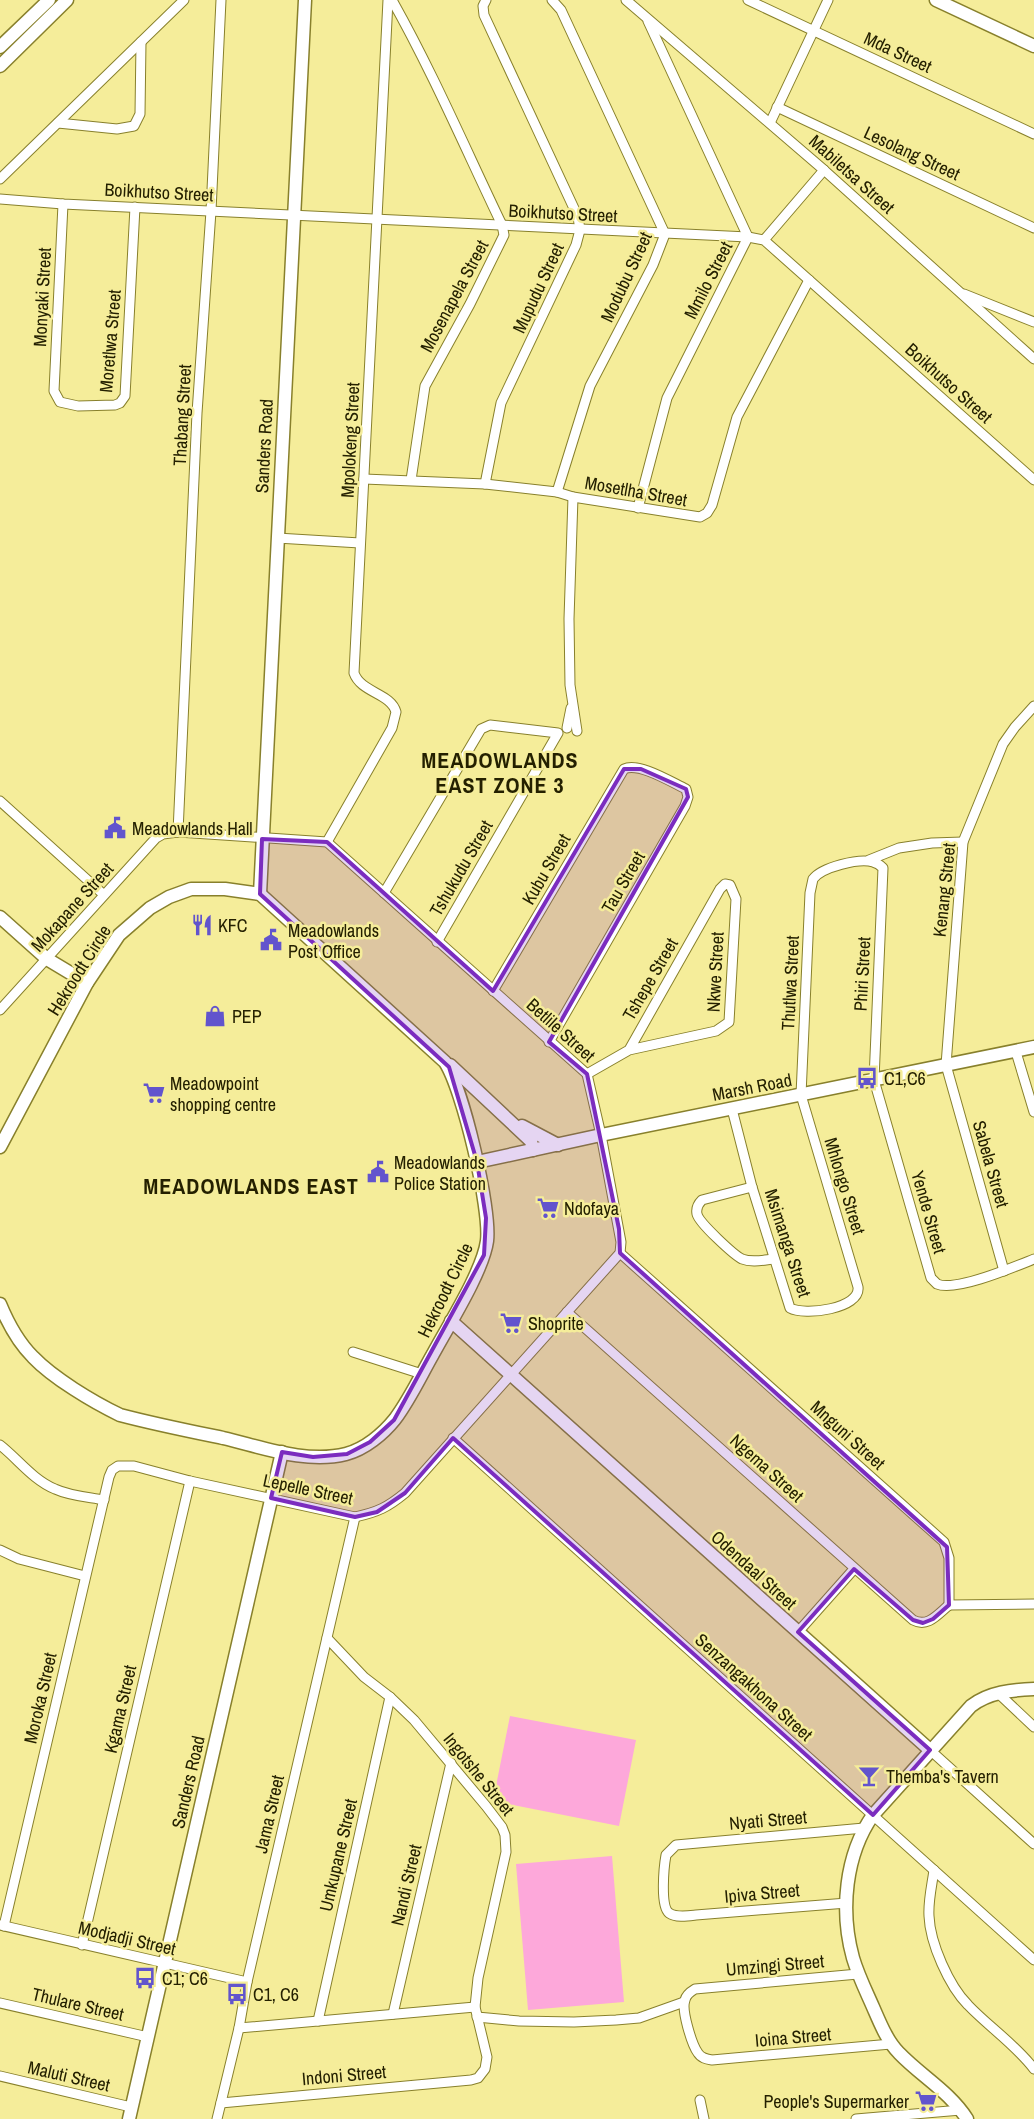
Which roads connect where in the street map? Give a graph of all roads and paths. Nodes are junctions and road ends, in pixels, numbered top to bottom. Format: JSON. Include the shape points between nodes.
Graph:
{"nodes":[{"id":1,"x":49,"y":0,"type":"edge"},
{"id":2,"x":67,"y":0,"type":"edge"},
{"id":3,"x":184,"y":0,"type":"edge"},
{"id":4,"x":221,"y":0,"type":"edge"},
{"id":5,"x":305,"y":0,"type":"edge"},
{"id":6,"x":390,"y":0,"type":"edge"},
{"id":7,"x":486,"y":0,"type":"edge"},
{"id":8,"x":552,"y":0,"type":"edge"},
{"id":9,"x":626,"y":0,"type":"edge"},
{"id":10,"x":748,"y":0,"type":"edge"},
{"id":11,"x":828,"y":0,"type":"edge"},
{"id":12,"x":936,"y":0,"type":"edge"},
{"id":13,"x":646,"y":17,"type":"junction"},
{"id":14,"x":814,"y":31,"type":"junction"},
{"id":15,"x":141,"y":42,"type":"junction"},
{"id":16,"x":1034,"y":46,"type":"edge"},
{"id":17,"x":0,"y":47,"type":"edge"},
{"id":18,"x":0,"y":66,"type":"edge"},
{"id":19,"x":777,"y":107,"type":"junction"},
{"id":20,"x":58,"y":123,"type":"junction"},
{"id":21,"x":770,"y":123,"type":"junction"},
{"id":22,"x":1034,"y":134,"type":"edge"},
{"id":23,"x":824,"y":170,"type":"junction"},
{"id":24,"x":0,"y":179,"type":"edge"},
{"id":25,"x":0,"y":199,"type":"edge"},
{"id":26,"x":63,"y":204,"type":"junction"},
{"id":27,"x":136,"y":207,"type":"junction"},
{"id":28,"x":211,"y":211,"type":"junction"},
{"id":29,"x":294,"y":216,"type":"junction"},
{"id":30,"x":378,"y":219,"type":"junction"},
{"id":31,"x":502,"y":226,"type":"junction"},
{"id":32,"x":1034,"y":228,"type":"edge"},
{"id":33,"x":580,"y":230,"type":"junction"},
{"id":34,"x":665,"y":234,"type":"junction"},
{"id":35,"x":748,"y":238,"type":"junction"},
{"id":36,"x":764,"y":240,"type":"junction"},
{"id":37,"x":809,"y":280,"type":"junction"},
{"id":38,"x":959,"y":292,"type":"junction"},
{"id":39,"x":1034,"y":322,"type":"edge"},
{"id":40,"x":1034,"y":359,"type":"edge"},
{"id":41,"x":54,"y":391,"type":"joint"},
{"id":42,"x":364,"y":479,"type":"junction"},
{"id":43,"x":411,"y":480,"type":"junction"},
{"id":44,"x":1034,"y":480,"type":"edge"},
{"id":45,"x":485,"y":484,"type":"junction"},
{"id":46,"x":557,"y":492,"type":"junction"},
{"id":47,"x":573,"y":497,"type":"junction"},
{"id":48,"x":638,"y":508,"type":"junction"},
{"id":49,"x":277,"y":538,"type":"junction"},
{"id":50,"x":360,"y":543,"type":"junction"},
{"id":51,"x":572,"y":700,"type":"junction"},
{"id":52,"x":1034,"y":706,"type":"edge"},
{"id":53,"x":563,"y":731,"type":"junction"},
{"id":54,"x":577,"y":732,"type":"dead end"},
{"id":55,"x":630,"y":766,"type":"joint"},
{"id":56,"x":0,"y":801,"type":"edge"},
{"id":57,"x":178,"y":832,"type":"junction"},
{"id":58,"x":262,"y":839,"type":"junction"},
{"id":59,"x":327,"y":842,"type":"junction"},
{"id":60,"x":963,"y":842,"type":"junction"},
{"id":61,"x":866,"y":861,"type":"junction"},
{"id":62,"x":726,"y":884,"type":"joint"},
{"id":63,"x":384,"y":893,"type":"junction"},
{"id":64,"x":103,"y":894,"type":"junction"},
{"id":65,"x":260,"y":894,"type":"junction"},
{"id":66,"x":0,"y":917,"type":"edge"},
{"id":67,"x":437,"y":942,"type":"junction"},
{"id":68,"x":47,"y":959,"type":"junction"},
{"id":69,"x":87,"y":983,"type":"junction"},
{"id":70,"x":494,"y":991,"type":"junction"},
{"id":71,"x":0,"y":1010,"type":"edge"},
{"id":72,"x":549,"y":1042,"type":"junction"},
{"id":73,"x":1034,"y":1047,"type":"edge"},
{"id":74,"x":629,"y":1050,"type":"junction"},
{"id":75,"x":1016,"y":1052,"type":"junction"},
{"id":76,"x":442,"y":1058,"type":"junction"},
{"id":77,"x":946,"y":1065,"type":"junction"},
{"id":78,"x":587,"y":1074,"type":"junction"},
{"id":79,"x":874,"y":1080,"type":"junction"},
{"id":80,"x":801,"y":1095,"type":"junction"},
{"id":81,"x":732,"y":1109,"type":"junction"},
{"id":82,"x":1034,"y":1112,"type":"edge"},
{"id":83,"x":507,"y":1118,"type":"junction"},
{"id":84,"x":601,"y":1135,"type":"junction"},
{"id":85,"x":558,"y":1145,"type":"junction"},
{"id":86,"x":0,"y":1147,"type":"edge"},
{"id":87,"x":534,"y":1150,"type":"junction"},
{"id":88,"x":477,"y":1162,"type":"junction"},
{"id":89,"x":752,"y":1187,"type":"junction"},
{"id":90,"x":620,"y":1253,"type":"junction"},
{"id":91,"x":1034,"y":1259,"type":"edge"},
{"id":92,"x":774,"y":1260,"type":"junction"},
{"id":93,"x":1004,"y":1271,"type":"junction"},
{"id":94,"x":858,"y":1287,"type":"joint"},
{"id":95,"x":0,"y":1304,"type":"edge"},
{"id":96,"x":567,"y":1312,"type":"junction"},
{"id":97,"x":451,"y":1321,"type":"junction"},
{"id":98,"x":354,"y":1352,"type":"dead end"},
{"id":99,"x":422,"y":1374,"type":"junction"},
{"id":100,"x":510,"y":1375,"type":"junction"},
{"id":101,"x":453,"y":1438,"type":"junction"},
{"id":102,"x":0,"y":1445,"type":"edge"},
{"id":103,"x":282,"y":1452,"type":"junction"},
{"id":104,"x":109,"y":1477,"type":"joint"},
{"id":105,"x":190,"y":1481,"type":"junction"},
{"id":106,"x":271,"y":1498,"type":"junction"},
{"id":107,"x":104,"y":1500,"type":"junction"},
{"id":108,"x":355,"y":1517,"type":"junction"},
{"id":109,"x":0,"y":1550,"type":"edge"},
{"id":110,"x":854,"y":1569,"type":"junction"},
{"id":111,"x":86,"y":1576,"type":"junction"},
{"id":112,"x":949,"y":1604,"type":"junction"},
{"id":113,"x":1034,"y":1604,"type":"edge"},
{"id":114,"x":798,"y":1632,"type":"junction"},
{"id":115,"x":327,"y":1638,"type":"junction"},
{"id":116,"x":1034,"y":1689,"type":"edge"},
{"id":117,"x":998,"y":1693,"type":"junction"},
{"id":118,"x":390,"y":1697,"type":"junction"},
{"id":119,"x":1034,"y":1727,"type":"edge"},
{"id":120,"x":930,"y":1750,"type":"junction"},
{"id":121,"x":451,"y":1763,"type":"junction"},
{"id":122,"x":873,"y":1815,"type":"junction"},
{"id":123,"x":864,"y":1828,"type":"junction"},
{"id":124,"x":1034,"y":1844,"type":"edge"},
{"id":125,"x":934,"y":1870,"type":"junction"},
{"id":126,"x":847,"y":1903,"type":"junction"},
{"id":127,"x":680,"y":1916,"type":"joint"},
{"id":128,"x":2,"y":1925,"type":"edge"},
{"id":129,"x":82,"y":1945,"type":"junction"},
{"id":130,"x":1034,"y":1960,"type":"edge"},
{"id":131,"x":165,"y":1964,"type":"junction"},
{"id":132,"x":858,"y":1974,"type":"junction"},
{"id":133,"x":247,"y":1982,"type":"junction"},
{"id":134,"x":0,"y":2002,"type":"edge"},
{"id":135,"x":684,"y":2002,"type":"junction"},
{"id":136,"x":475,"y":2007,"type":"junction"},
{"id":137,"x":392,"y":2014,"type":"junction"},
{"id":138,"x":477,"y":2017,"type":"junction"},
{"id":139,"x":318,"y":2021,"type":"junction"},
{"id":140,"x":239,"y":2028,"type":"junction"},
{"id":141,"x":148,"y":2037,"type":"junction"},
{"id":142,"x":891,"y":2044,"type":"junction"},
{"id":143,"x":1034,"y":2069,"type":"edge"},
{"id":144,"x":0,"y":2076,"type":"edge"},
{"id":145,"x":470,"y":2080,"type":"joint"},
{"id":146,"x":700,"y":2100,"type":"dead end"},
{"id":147,"x":221,"y":2103,"type":"junction"},
{"id":148,"x":130,"y":2113,"type":"edge"},
{"id":149,"x":964,"y":2114,"type":"edge"},
{"id":150,"x":217,"y":2119,"type":"edge"},
{"id":151,"x":704,"y":2119,"type":"edge"},
{"id":152,"x":856,"y":2119,"type":"edge"}],
"edges":[{"from":1,"to":17,"type":"street"},
{"from":2,"to":18,"type":"street"},
{"from":3,"to":15,"type":"street"},
{"from":4,"to":28,"type":"street","name":"Thabang Street"},
{"from":5,"to":29,"type":"street","name":"Sanders Road"},
{"from":6,"to":30,"type":"street","name":"Mpolokeng Street"},
{"from":6,"to":31,"type":"street","name":"Mosenapela Street","via":[[413,39]]},
{"from":7,"to":33,"type":"street","name":"Mupudu Street","via":[[484,15],[578,217]]},
{"from":8,"to":34,"type":"street","name":"Modubu Street","via":[[561,10]]},
{"from":9,"to":13,"type":"street","name":"Mabiletsa Street"},
{"from":10,"to":14,"type":"street","name":"Mda Street"},
{"from":11,"to":14,"type":"street"},
{"from":12,"to":16,"type":"street"},
{"from":13,"to":21,"type":"street","name":"Mabiletsa Street"},
{"from":13,"to":35,"type":"street","name":"Mmilo Street"},
{"from":14,"to":19,"type":"street"},
{"from":14,"to":22,"type":"street","name":"Mda Street"},
{"from":15,"to":20,"type":"street"},
{"from":15,"to":20,"type":"street","via":[[140,114],[134,126],[117,129]]},
{"from":19,"to":21,"type":"street"},
{"from":19,"to":32,"type":"street","name":"Lesolang Street"},
{"from":20,"to":24,"type":"street"},
{"from":21,"to":23,"type":"street","name":"Mabiletsa Street"},
{"from":23,"to":36,"type":"street"},
{"from":23,"to":38,"type":"street","name":"Mabiletsa Street"},
{"from":25,"to":26,"type":"street","name":"Boikhutso Street"},
{"from":26,"to":27,"type":"street","name":"Boikhutso Street"},
{"from":26,"to":41,"type":"street","name":"Monyaki Street"},
{"from":27,"to":28,"type":"street","name":"Boikhutso Street"},
{"from":27,"to":41,"type":"street","name":"Moretlwa Street","via":[[125,396],[115,405],[78,406],[60,402]]},
{"from":28,"to":29,"type":"street","name":"Boikhutso Street"},
{"from":28,"to":57,"type":"street","name":"Thabang Street","via":[[197,413]]},
{"from":29,"to":30,"type":"street","name":"Boikhutso Street"},
{"from":29,"to":49,"type":"street","name":"Sanders Road"},
{"from":30,"to":31,"type":"street","name":"Boikhutso Street"},
{"from":30,"to":42,"type":"street","name":"Mpolokeng Street"},
{"from":31,"to":33,"type":"street","name":"Boikhutso Street"},
{"from":31,"to":43,"type":"street","name":"Mosenapela Street","via":[[504,235],[500,245],[425,386]]},
{"from":33,"to":34,"type":"street","name":"Boikhutso Street"},
{"from":33,"to":45,"type":"street","name":"Mupudu Street","via":[[576,245],[501,403]]},
{"from":34,"to":35,"type":"street","name":"Boikhutso Street"},
{"from":34,"to":46,"type":"street","name":"Modubu Street","via":[[653,264],[590,386]]},
{"from":35,"to":36,"type":"street","name":"Boikhutso Street"},
{"from":35,"to":48,"type":"street","name":"Mmilo Street","via":[[667,398]]},
{"from":36,"to":37,"type":"street","name":"Boikhutso Street"},
{"from":37,"to":44,"type":"street","name":"Boikhutso Street"},
{"from":37,"to":48,"type":"street","name":"Mosetlha Street","via":[[737,417],[710,509],[696,518]]},
{"from":38,"to":39,"type":"street"},
{"from":38,"to":40,"type":"street","name":"Mabiletsa Street"},
{"from":42,"to":43,"type":"street","name":"Mosetlha Street"},
{"from":42,"to":50,"type":"street","name":"Mpolokeng Street"},
{"from":43,"to":45,"type":"street","name":"Mosetlha Street"},
{"from":45,"to":46,"type":"street","name":"Mosetlha Street"},
{"from":46,"to":47,"type":"street","name":"Mosetlha Street"},
{"from":47,"to":48,"type":"street","name":"Mosetlha Street"},
{"from":47,"to":51,"type":"street","via":[[569,619]]},
{"from":49,"to":50,"type":"street"},
{"from":49,"to":58,"type":"street","name":"Sanders Road"},
{"from":50,"to":59,"type":"street","name":"Mpolokeng Street","via":[[354,674],[363,686],[392,703],[396,712],[392,728]]},
{"from":51,"to":53,"type":"street","name":"Tshukudu Street"},
{"from":51,"to":54,"type":"street"},
{"from":52,"to":60,"type":"street","name":"Kenang Street","via":[[1004,744]]},
{"from":53,"to":63,"type":"street","via":[[483,727]]},
{"from":53,"to":67,"type":"street","name":"Tshukudu Street"},
{"from":55,"to":70,"type":"street","name":"Kubu Street","via":[[624,769]]},
{"from":55,"to":72,"type":"street","name":"Tau Street","via":[[686,789],[688,797]]},
{"from":56,"to":64,"type":"street"},
{"from":57,"to":58,"type":"street","name":"Mokapane Street"},
{"from":57,"to":64,"type":"street","name":"Mokapane Street","via":[[156,838]]},
{"from":58,"to":59,"type":"street"},
{"from":58,"to":65,"type":"street","name":"Sanders Road"},
{"from":59,"to":63,"type":"street","name":"Betlile Street"},
{"from":60,"to":61,"type":"street","via":[[899,848]]},
{"from":60,"to":77,"type":"street","name":"Kenang Street"},
{"from":61,"to":79,"type":"street","name":"Phiri Street","via":[[876,862],[883,868]]},
{"from":61,"to":80,"type":"street","name":"Thutlwa Street","via":[[831,867],[817,874],[811,882]]},
{"from":62,"to":74,"type":"street","name":"Tshepe Street","via":[[720,889]]},
{"from":62,"to":74,"type":"street","name":"Nkwe Street","via":[[733,887],[736,899],[729,1022],[716,1031]]},
{"from":63,"to":67,"type":"street","name":"Betlile Street"},
{"from":64,"to":68,"type":"street","name":"Mokapane Street"},
{"from":65,"to":69,"type":"street","name":"Hekroodt Circle","via":[[208,888],[169,896],[119,935]]},
{"from":65,"to":76,"type":"street","name":"Hekroodt Circle"},
{"from":66,"to":68,"type":"street"},
{"from":67,"to":70,"type":"street","name":"Betlile Street"},
{"from":68,"to":69,"type":"street"},
{"from":68,"to":71,"type":"street","name":"Mokapane Street"},
{"from":69,"to":86,"type":"street","name":"Hekroodt Circle"},
{"from":70,"to":72,"type":"street","name":"Betlile Street"},
{"from":72,"to":78,"type":"street","name":"Betlile Street"},
{"from":73,"to":75,"type":"street","name":"Marsh Road"},
{"from":74,"to":78,"type":"street"},
{"from":75,"to":77,"type":"street","name":"Marsh Road"},
{"from":75,"to":82,"type":"street"},
{"from":76,"to":83,"type":"street"},
{"from":76,"to":88,"type":"street","name":"Hekroodt Circle","via":[[456,1084]]},
{"from":77,"to":79,"type":"street","name":"Marsh Road"},
{"from":77,"to":93,"type":"street","name":"Sabela Street"},
{"from":78,"to":84,"type":"street","name":"Betlile Street"},
{"from":79,"to":80,"type":"street","name":"Marsh Road"},
{"from":79,"to":93,"type":"street","name":"Yende Street","via":[[932,1280],[946,1286]]},
{"from":80,"to":81,"type":"street","name":"Marsh Road"},
{"from":80,"to":94,"type":"street","name":"Mhlongo Street"},
{"from":81,"to":84,"type":"street","name":"Marsh Road"},
{"from":81,"to":89,"type":"street","name":"Msimanga Street"},
{"from":83,"to":85,"type":"street"},
{"from":83,"to":87,"type":"street","via":[[532,1141]]},
{"from":84,"to":85,"type":"street","name":"Marsh Road"},
{"from":84,"to":90,"type":"street","name":"Betlile Street","via":[[619,1229]]},
{"from":85,"to":87,"type":"street","name":"Marsh Road"},
{"from":87,"to":88,"type":"street","name":"Marsh Road"},
{"from":88,"to":97,"type":"street","name":"Hekroodt Circle","via":[[487,1240],[484,1255]]},
{"from":89,"to":92,"type":"street","name":"Msimanga Street"},
{"from":89,"to":92,"type":"street","via":[[702,1200],[697,1216],[740,1258]]},
{"from":90,"to":96,"type":"street"},
{"from":90,"to":112,"type":"street","name":"Mnguni Street","via":[[944,1542],[949,1558]]},
{"from":91,"to":93,"type":"street"},
{"from":92,"to":94,"type":"street","name":"Msimanga Street","via":[[787,1303],[794,1311],[818,1311],[849,1303],[857,1296]]},
{"from":95,"to":103,"type":"street","name":"Hekroodt Circle","via":[[34,1358],[110,1410]]},
{"from":96,"to":100,"type":"street"},
{"from":96,"to":110,"type":"street","name":"Ngema Street"},
{"from":97,"to":99,"type":"street","name":"Hekroodt Circle"},
{"from":97,"to":100,"type":"street","name":"Odendaal Street"},
{"from":98,"to":99,"type":"street"},
{"from":99,"to":103,"type":"street","name":"Hekroodt Circle","via":[[394,1420],[358,1449],[323,1457]]},
{"from":100,"to":101,"type":"street","name":"Lepelle Street"},
{"from":100,"to":114,"type":"street","name":"Odendaal Street"},
{"from":101,"to":108,"type":"street","name":"Lepelle Street","via":[[405,1493],[377,1512]]},
{"from":101,"to":122,"type":"street","name":"Senzangakhona Street"},
{"from":102,"to":107,"type":"street","via":[[34,1476],[54,1489]]},
{"from":103,"to":106,"type":"street","name":"Sanders Road"},
{"from":104,"to":105,"type":"street","name":"Lepelle Street","via":[[112,1470],[125,1465]]},
{"from":104,"to":107,"type":"street","name":"Moroka Street"},
{"from":105,"to":106,"type":"street","name":"Lepelle Street"},
{"from":105,"to":129,"type":"street","name":"Kgama Street"},
{"from":106,"to":108,"type":"street","name":"Lepelle Street"},
{"from":106,"to":131,"type":"street","name":"Sanders Road"},
{"from":107,"to":111,"type":"street","name":"Moroka Street"},
{"from":108,"to":115,"type":"street","name":"Jama Street"},
{"from":109,"to":111,"type":"street","via":[[19,1559]]},
{"from":110,"to":112,"type":"street","name":"Ngema Street","via":[[918,1622],[933,1619]]},
{"from":110,"to":114,"type":"street"},
{"from":111,"to":128,"type":"street","name":"Moroka Street"},
{"from":112,"to":113,"type":"street"},
{"from":114,"to":120,"type":"street","name":"Odendaal Street"},
{"from":115,"to":118,"type":"street","name":"Ingotshe Street","via":[[364,1678]]},
{"from":115,"to":133,"type":"street","name":"Jama Street"},
{"from":116,"to":117,"type":"street"},
{"from":117,"to":119,"type":"street"},
{"from":117,"to":120,"type":"street","via":[[971,1706]]},
{"from":118,"to":121,"type":"street","name":"Ingotshe Street"},
{"from":118,"to":139,"type":"street","name":"Umkupane Street"},
{"from":120,"to":122,"type":"street"},
{"from":120,"to":124,"type":"street","name":"Odendaal Street"},
{"from":121,"to":136,"type":"street","name":"Ingotshe Street","via":[[502,1827],[506,1843],[483,1950]]},
{"from":121,"to":137,"type":"street","name":"Nandi Street"},
{"from":122,"to":123,"type":"street"},
{"from":122,"to":125,"type":"street","name":"Senzangakhona Street"},
{"from":123,"to":126,"type":"street","via":[[854,1852]]},
{"from":123,"to":127,"type":"street","name":"Nyati Street","via":[[676,1845],[666,1855],[664,1905],[669,1913]]},
{"from":125,"to":130,"type":"street","name":"Senzangakhona Street"},
{"from":125,"to":143,"type":"street","via":[[930,1923],[954,1988],[967,2005]]},
{"from":126,"to":127,"type":"street","name":"Ipiva Street"},
{"from":126,"to":132,"type":"street","via":[[850,1946]]},
{"from":128,"to":129,"type":"street","name":"Modjadji Street"},
{"from":129,"to":131,"type":"street","name":"Modjadji Street"},
{"from":131,"to":133,"type":"street","name":"Modjadji Street"},
{"from":131,"to":141,"type":"street","name":"Sanders Road"},
{"from":132,"to":135,"type":"street","name":"Umzingi Street","via":[[695,1989]]},
{"from":132,"to":142,"type":"street"},
{"from":133,"to":140,"type":"street","name":"Jama Street"},
{"from":134,"to":141,"type":"street","name":"Thulare Street"},
{"from":135,"to":138,"type":"street","via":[[639,2018],[616,2020],[519,2021]]},
{"from":135,"to":142,"type":"street","name":"Ioina Street","via":[[692,2038],[700,2055],[712,2060]]},
{"from":136,"to":137,"type":"street"},
{"from":136,"to":138,"type":"street","name":"Ingotshe Street"},
{"from":137,"to":139,"type":"street"},
{"from":138,"to":145,"type":"street","name":"Ingotshe Street","via":[[487,2057],[483,2074]]},
{"from":139,"to":140,"type":"street"},
{"from":140,"to":147,"type":"street","name":"Jama Street"},
{"from":141,"to":148,"type":"street","name":"Sanders Road"},
{"from":142,"to":149,"type":"street"},
{"from":144,"to":148,"type":"street","name":"Maluti Street"},
{"from":145,"to":147,"type":"street","name":"Indoni Street"},
{"from":146,"to":151,"type":"street"},
{"from":147,"to":150,"type":"street","name":"Jama Street"},
{"from":149,"to":152,"type":"street"}]}
